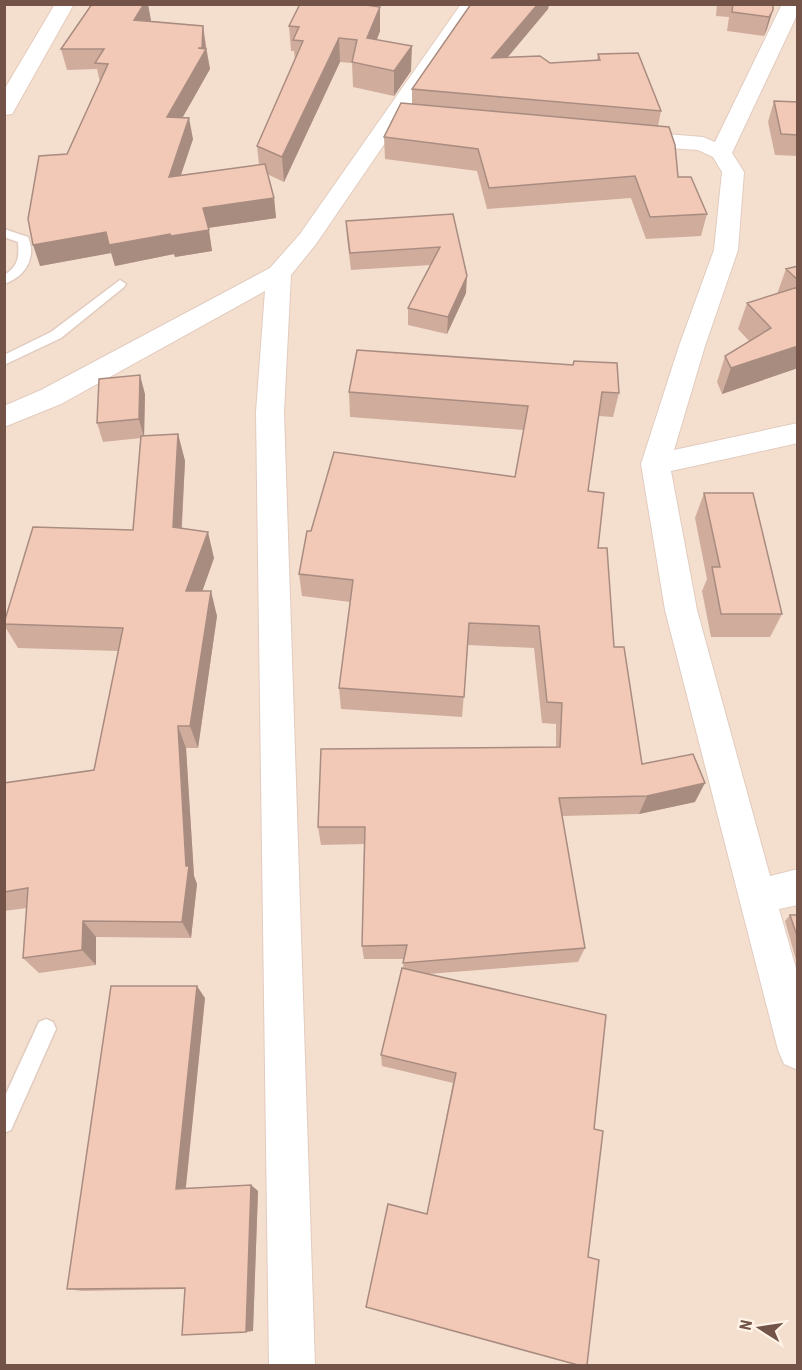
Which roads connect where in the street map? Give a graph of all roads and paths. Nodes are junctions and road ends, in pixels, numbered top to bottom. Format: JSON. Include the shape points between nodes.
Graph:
{"nodes":[{"id":1,"x":65,"y":4,"type":"edge"},
{"id":2,"x":471,"y":4,"type":"edge"},
{"id":3,"x":792,"y":4,"type":"edge"},
{"id":4,"x":4,"y":110,"type":"edge"},
{"id":5,"x":393,"y":115,"type":"junction"},
{"id":6,"x":427,"y":118,"type":"edge"},
{"id":7,"x":598,"y":135,"type":"edge"},
{"id":8,"x":720,"y":153,"type":"junction"},
{"id":9,"x":4,"y":234,"type":"edge"},
{"id":10,"x":279,"y":274,"type":"junction"},
{"id":11,"x":4,"y":280,"type":"edge"},
{"id":12,"x":120,"y":284,"type":"dead end"},
{"id":13,"x":4,"y":361,"type":"edge"},
{"id":14,"x":4,"y":417,"type":"edge"},
{"id":15,"x":798,"y":433,"type":"edge"},
{"id":16,"x":655,"y":464,"type":"junction"},
{"id":17,"x":798,"y":887,"type":"edge"},
{"id":18,"x":758,"y":897,"type":"junction"},
{"id":19,"x":46,"y":1029,"type":"dead end"},
{"id":20,"x":798,"y":1050,"type":"edge"},
{"id":21,"x":4,"y":1123,"type":"edge"},
{"id":22,"x":292,"y":1365,"type":"edge"}],
"edges":[{"from":1,"to":4,"type":"street"},
{"from":2,"to":5,"type":"street"},
{"from":3,"to":8,"type":"street"},
{"from":5,"to":6,"type":"street"},
{"from":5,"to":10,"type":"street","via":[[308,239]]},
{"from":7,"to":8,"type":"street","via":[[703,144]]},
{"from":8,"to":16,"type":"street","via":[[733,172],[726,250]]},
{"from":9,"to":11,"type":"lane","via":[[24,240],[26,261],[18,273]]},
{"from":10,"to":14,"type":"street","via":[[51,397]]},
{"from":10,"to":22,"type":"street","via":[[270,412]]},
{"from":12,"to":13,"type":"lane","via":[[56,335]]},
{"from":15,"to":16,"type":"street"},
{"from":16,"to":18,"type":"street","via":[[681,610]]},
{"from":17,"to":18,"type":"street"},
{"from":18,"to":20,"type":"street"},
{"from":19,"to":21,"type":"lane"}]}
